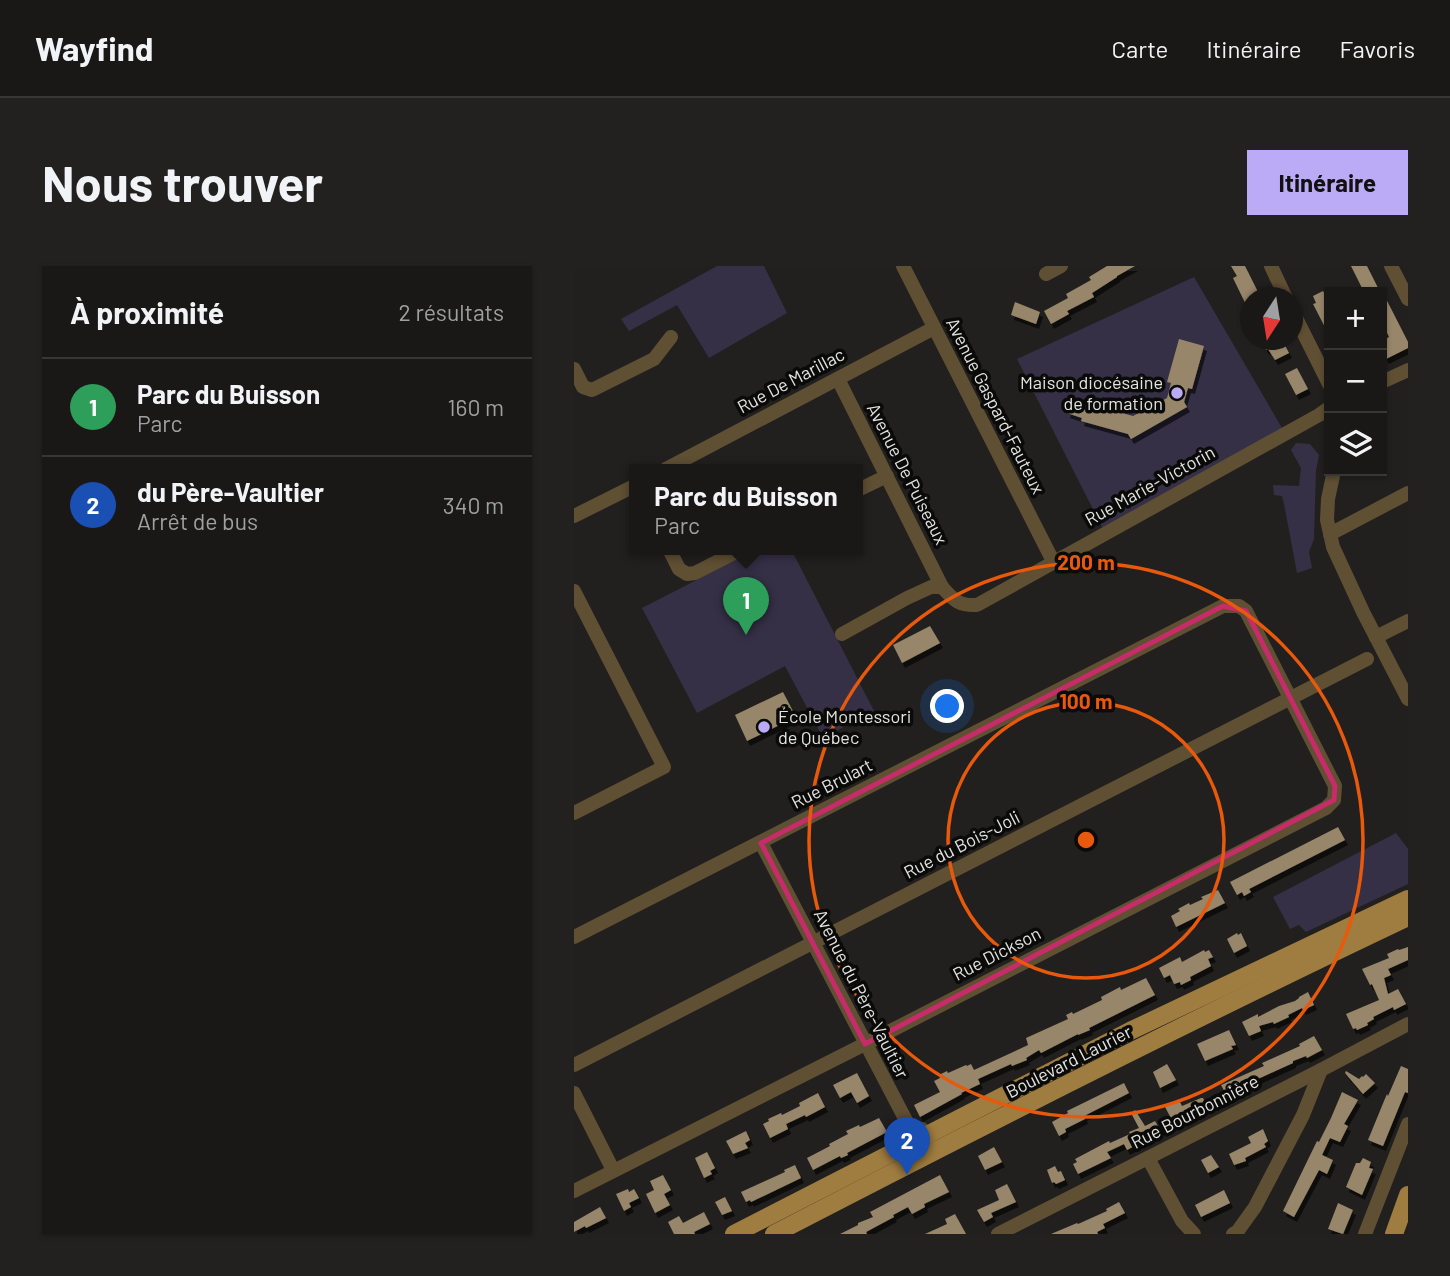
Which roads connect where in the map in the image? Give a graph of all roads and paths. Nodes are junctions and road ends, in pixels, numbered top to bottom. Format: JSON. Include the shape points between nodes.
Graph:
{"nodes":[{"id":1,"x":903,"y":266,"type":"edge"},
{"id":2,"x":1062,"y":266,"type":"edge"},
{"id":3,"x":1271,"y":266,"type":"edge"},
{"id":4,"x":1391,"y":266,"type":"edge"},
{"id":5,"x":1046,"y":274,"type":"dead end"},
{"id":6,"x":1281,"y":287,"type":"edge"},
{"id":7,"x":1408,"y":299,"type":"edge"},
{"id":8,"x":933,"y":328,"type":"junction"},
{"id":9,"x":1303,"y":331,"type":"edge"},
{"id":10,"x":671,"y":337,"type":"dead end"},
{"id":11,"x":574,"y":369,"type":"edge"},
{"id":12,"x":1408,"y":370,"type":"edge"},
{"id":13,"x":1324,"y":374,"type":"edge"},
{"id":14,"x":838,"y":379,"type":"junction"},
{"id":15,"x":1387,"y":380,"type":"edge"},
{"id":16,"x":1324,"y":412,"type":"edge"},
{"id":17,"x":676,"y":464,"type":"edge"},
{"id":18,"x":887,"y":476,"type":"junction"},
{"id":19,"x":1333,"y":476,"type":"edge"},
{"id":20,"x":629,"y":488,"type":"edge"},
{"id":21,"x":863,"y":488,"type":"edge"},
{"id":22,"x":1408,"y":493,"type":"edge"},
{"id":23,"x":574,"y":516,"type":"edge"},
{"id":24,"x":1329,"y":534,"type":"junction"},
{"id":25,"x":672,"y":555,"type":"edge"},
{"id":26,"x":730,"y":555,"type":"edge"},
{"id":27,"x":1054,"y":563,"type":"junction"},
{"id":28,"x":942,"y":587,"type":"junction"},
{"id":29,"x":574,"y":591,"type":"edge"},
{"id":30,"x":1408,"y":621,"type":"edge"},
{"id":31,"x":842,"y":634,"type":"dead end"},
{"id":32,"x":1376,"y":637,"type":"junction"},
{"id":33,"x":1367,"y":659,"type":"dead end"},
{"id":34,"x":1291,"y":698,"type":"junction"},
{"id":35,"x":1408,"y":699,"type":"edge"},
{"id":36,"x":574,"y":813,"type":"edge"},
{"id":37,"x":761,"y":843,"type":"junction"},
{"id":38,"x":1408,"y":899,"type":"edge"},
{"id":39,"x":1408,"y":917,"type":"edge"},
{"id":40,"x":574,"y":937,"type":"edge"},
{"id":41,"x":813,"y":943,"type":"junction"},
{"id":42,"x":1408,"y":1024,"type":"edge"},
{"id":43,"x":865,"y":1044,"type":"junction"},
{"id":44,"x":574,"y":1065,"type":"edge"},
{"id":45,"x":1321,"y":1070,"type":"junction"},
{"id":46,"x":574,"y":1093,"type":"edge"},
{"id":47,"x":1408,"y":1124,"type":"edge"},
{"id":48,"x":925,"y":1135,"type":"junction"},
{"id":49,"x":933,"y":1152,"type":"junction"},
{"id":50,"x":1148,"y":1158,"type":"junction"},
{"id":51,"x":613,"y":1170,"type":"junction"},
{"id":52,"x":574,"y":1191,"type":"edge"},
{"id":53,"x":1406,"y":1203,"type":"edge"},
{"id":54,"x":734,"y":1234,"type":"edge"},
{"id":55,"x":774,"y":1234,"type":"edge"},
{"id":56,"x":999,"y":1234,"type":"edge"},
{"id":57,"x":1194,"y":1234,"type":"edge"},
{"id":58,"x":1233,"y":1234,"type":"edge"},
{"id":59,"x":1365,"y":1234,"type":"edge"},
{"id":60,"x":1394,"y":1234,"type":"edge"}],
"edges":[{"from":1,"to":8,"type":"street","name":"Avenue Gaspard-Fauteux"},
{"from":2,"to":5,"type":"street"},
{"from":3,"to":6,"type":"street"},
{"from":4,"to":7,"type":"street"},
{"from":8,"to":14,"type":"street","name":"Rue De Marillac"},
{"from":8,"to":27,"type":"street","name":"Avenue Gaspard-Fauteux"},
{"from":9,"to":13,"type":"street"},
{"from":10,"to":11,"type":"street","via":[[654,359],[592,390],[583,387]]},
{"from":12,"to":15,"type":"street"},
{"from":14,"to":17,"type":"street","name":"Rue De Marillac"},
{"from":14,"to":18,"type":"street","name":"Avenue De Puiseaux"},
{"from":16,"to":27,"type":"street","name":"Rue Marie-Victorin"},
{"from":18,"to":21,"type":"street"},
{"from":18,"to":28,"type":"street","name":"Avenue De Puiseaux"},
{"from":19,"to":24,"type":"street"},
{"from":20,"to":23,"type":"street"},
{"from":22,"to":24,"type":"street"},
{"from":24,"to":32,"type":"street"},
{"from":25,"to":26,"type":"street","via":[[687,574]]},
{"from":27,"to":28,"type":"street","name":"Rue Marie-Victorin","via":[[976,605],[956,602]]},
{"from":28,"to":31,"type":"street","via":[[907,598]]},
{"from":29,"to":36,"type":"street","via":[[664,767]]},
{"from":30,"to":32,"type":"street"},
{"from":32,"to":35,"type":"street"},
{"from":33,"to":34,"type":"street","name":"Rue du Bois-Joli"},
{"from":34,"to":37,"type":"street","name":"Rue Brulart","via":[[1247,611],[1223,606]]},
{"from":34,"to":41,"type":"street","name":"Rue du Bois-Joli"},
{"from":34,"to":43,"type":"street","name":"Rue Dickson","via":[[1335,786],[1334,800],[1326,808]]},
{"from":37,"to":40,"type":"street","name":"Rue Brulart"},
{"from":37,"to":41,"type":"street","name":"Avenue du Père-Vaultier"},
{"from":38,"to":48,"type":"main road","name":"Boulevard Laurier"},
{"from":39,"to":49,"type":"main road","name":"Boulevard Laurier"},
{"from":41,"to":43,"type":"street","name":"Avenue du Père-Vaultier"},
{"from":41,"to":44,"type":"street","name":"Rue du Bois-Joli"},
{"from":42,"to":45,"type":"street","name":"Rue Bourbonnière"},
{"from":43,"to":48,"type":"street","name":"Avenue du Père-Vaultier","via":[[911,1130],[922,1129]]},
{"from":43,"to":51,"type":"street","name":"Rue Dickson"},
{"from":45,"to":50,"type":"street","name":"Rue Bourbonnière"},
{"from":45,"to":58,"type":"street","via":[[1255,1207]]},
{"from":46,"to":51,"type":"street"},
{"from":47,"to":59,"type":"street"},
{"from":48,"to":49,"type":"street","name":"Avenue du Père-Vaultier"},
{"from":48,"to":54,"type":"main road","name":"Boulevard Laurier"},
{"from":49,"to":55,"type":"main road","name":"Boulevard Laurier"},
{"from":50,"to":56,"type":"street","name":"Rue Bourbonnière"},
{"from":50,"to":57,"type":"street","via":[[1182,1221]]},
{"from":51,"to":52,"type":"street","name":"Rue Dickson"},
{"from":53,"to":60,"type":"main road"}]}
